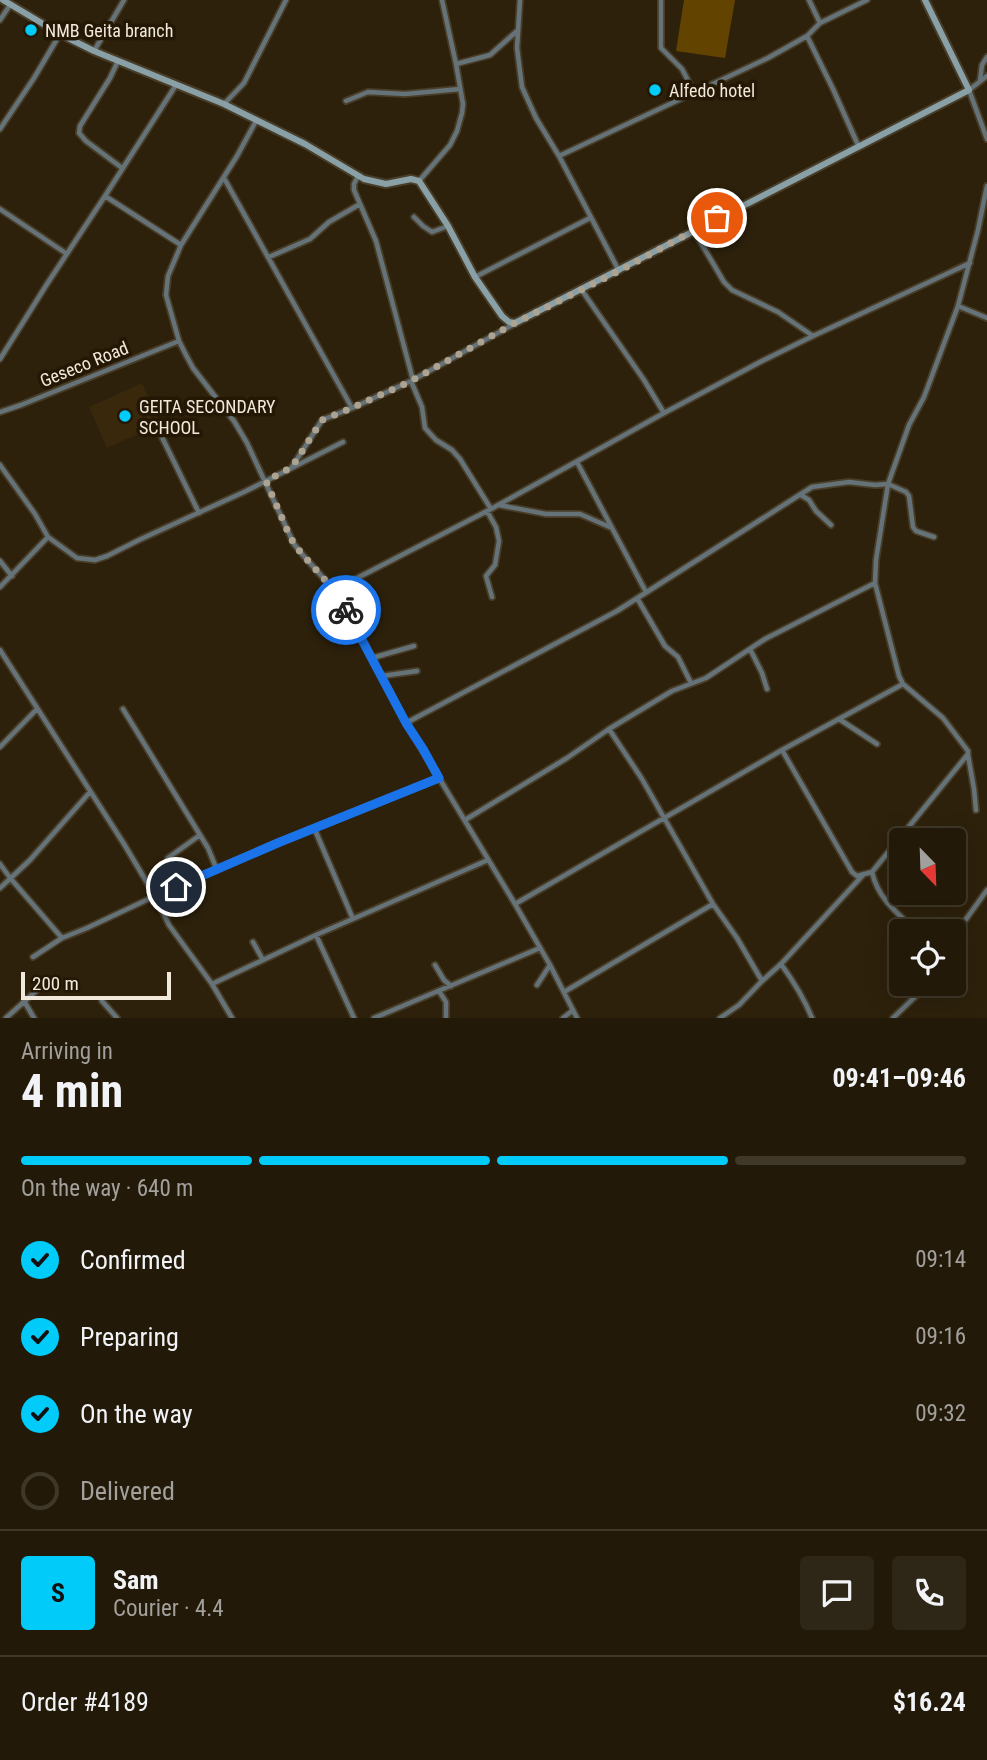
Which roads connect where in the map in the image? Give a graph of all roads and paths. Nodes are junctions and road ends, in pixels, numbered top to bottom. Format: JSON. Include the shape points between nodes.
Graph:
{"nodes":[{"id":1,"x":3,"y":0,"type":"edge"},
{"id":2,"x":124,"y":0,"type":"edge"},
{"id":3,"x":286,"y":0,"type":"edge"},
{"id":4,"x":442,"y":0,"type":"edge"},
{"id":5,"x":520,"y":0,"type":"edge"},
{"id":6,"x":662,"y":0,"type":"edge"},
{"id":7,"x":809,"y":0,"type":"edge"},
{"id":8,"x":867,"y":0,"type":"edge"},
{"id":9,"x":925,"y":0,"type":"edge"},
{"id":10,"x":10,"y":5,"type":"junction"},
{"id":11,"x":0,"y":20,"type":"edge"},
{"id":12,"x":820,"y":23,"type":"junction"},
{"id":13,"x":518,"y":30,"type":"junction"},
{"id":14,"x":60,"y":34,"type":"junction"},
{"id":15,"x":807,"y":36,"type":"junction"},
{"id":16,"x":94,"y":51,"type":"junction"},
{"id":17,"x":987,"y":57,"type":"edge"},
{"id":18,"x":119,"y":60,"type":"junction"},
{"id":19,"x":456,"y":64,"type":"junction"},
{"id":20,"x":987,"y":76,"type":"edge"},
{"id":21,"x":980,"y":82,"type":"junction"},
{"id":22,"x":176,"y":85,"type":"junction"},
{"id":23,"x":460,"y":89,"type":"junction"},
{"id":24,"x":969,"y":90,"type":"junction"},
{"id":25,"x":694,"y":92,"type":"junction"},
{"id":26,"x":346,"y":101,"type":"dead end"},
{"id":27,"x":223,"y":104,"type":"junction"},
{"id":28,"x":256,"y":121,"type":"junction"},
{"id":29,"x":0,"y":129,"type":"edge"},
{"id":30,"x":987,"y":139,"type":"edge"},
{"id":31,"x":858,"y":145,"type":"junction"},
{"id":32,"x":559,"y":156,"type":"junction"},
{"id":33,"x":122,"y":168,"type":"junction"},
{"id":34,"x":358,"y":176,"type":"junction"},
{"id":35,"x":224,"y":178,"type":"junction"},
{"id":36,"x":419,"y":181,"type":"junction"},
{"id":37,"x":987,"y":186,"type":"edge"},
{"id":38,"x":105,"y":196,"type":"junction"},
{"id":39,"x":986,"y":196,"type":"edge"},
{"id":40,"x":360,"y":204,"type":"junction"},
{"id":41,"x":0,"y":209,"type":"edge"},
{"id":42,"x":414,"y":217,"type":"dead end"},
{"id":43,"x":590,"y":218,"type":"junction"},
{"id":44,"x":448,"y":226,"type":"junction"},
{"id":45,"x":694,"y":230,"type":"junction"},
{"id":46,"x":181,"y":245,"type":"junction"},
{"id":47,"x":67,"y":254,"type":"junction"},
{"id":48,"x":269,"y":257,"type":"junction"},
{"id":49,"x":970,"y":263,"type":"junction"},
{"id":50,"x":619,"y":271,"type":"junction"},
{"id":51,"x":475,"y":277,"type":"junction"},
{"id":52,"x":581,"y":289,"type":"junction"},
{"id":53,"x":958,"y":306,"type":"junction"},
{"id":54,"x":987,"y":318,"type":"edge"},
{"id":55,"x":515,"y":323,"type":"junction"},
{"id":56,"x":813,"y":336,"type":"junction"},
{"id":57,"x":179,"y":341,"type":"junction"},
{"id":58,"x":0,"y":359,"type":"edge"},
{"id":59,"x":412,"y":380,"type":"junction"},
{"id":60,"x":352,"y":408,"type":"junction"},
{"id":61,"x":0,"y":412,"type":"edge"},
{"id":62,"x":664,"y":413,"type":"junction"},
{"id":63,"x":158,"y":429,"type":"dead end"},
{"id":64,"x":343,"y":442,"type":"dead end"},
{"id":65,"x":577,"y":462,"type":"junction"},
{"id":66,"x":0,"y":465,"type":"edge"},
{"id":67,"x":292,"y":467,"type":"junction"},
{"id":68,"x":266,"y":481,"type":"junction"},
{"id":69,"x":888,"y":484,"type":"junction"},
{"id":70,"x":800,"y":494,"type":"junction"},
{"id":71,"x":498,"y":505,"type":"junction"},
{"id":72,"x":489,"y":510,"type":"junction"},
{"id":73,"x":199,"y":513,"type":"junction"},
{"id":74,"x":831,"y":525,"type":"dead end"},
{"id":75,"x":613,"y":529,"type":"junction"},
{"id":76,"x":48,"y":537,"type":"junction"},
{"id":77,"x":934,"y":537,"type":"dead end"},
{"id":78,"x":0,"y":561,"type":"edge"},
{"id":79,"x":12,"y":576,"type":"junction"},
{"id":80,"x":875,"y":583,"type":"junction"},
{"id":81,"x":0,"y":587,"type":"edge"},
{"id":82,"x":334,"y":590,"type":"junction"},
{"id":83,"x":646,"y":592,"type":"junction"},
{"id":84,"x":492,"y":597,"type":"dead end"},
{"id":85,"x":637,"y":598,"type":"junction"},
{"id":86,"x":414,"y":646,"type":"dead end"},
{"id":87,"x":750,"y":649,"type":"junction"},
{"id":88,"x":0,"y":650,"type":"edge"},
{"id":89,"x":372,"y":658,"type":"junction"},
{"id":90,"x":417,"y":671,"type":"dead end"},
{"id":91,"x":382,"y":676,"type":"junction"},
{"id":92,"x":691,"y":683,"type":"junction"},
{"id":93,"x":902,"y":684,"type":"junction"},
{"id":94,"x":767,"y":689,"type":"dead end"},
{"id":95,"x":37,"y":709,"type":"junction"},
{"id":96,"x":123,"y":709,"type":"dead end"},
{"id":97,"x":839,"y":719,"type":"junction"},
{"id":98,"x":406,"y":723,"type":"junction"},
{"id":99,"x":609,"y":729,"type":"junction"},
{"id":100,"x":877,"y":744,"type":"dead end"},
{"id":101,"x":0,"y":747,"type":"edge"},
{"id":102,"x":782,"y":750,"type":"junction"},
{"id":103,"x":968,"y":754,"type":"junction"},
{"id":104,"x":439,"y":778,"type":"junction"},
{"id":105,"x":90,"y":792,"type":"junction"},
{"id":106,"x":976,"y":810,"type":"dead end"},
{"id":107,"x":665,"y":817,"type":"junction"},
{"id":108,"x":465,"y":820,"type":"junction"},
{"id":109,"x":315,"y":830,"type":"junction"},
{"id":110,"x":200,"y":835,"type":"junction"},
{"id":111,"x":168,"y":858,"type":"dead end"},
{"id":112,"x":488,"y":860,"type":"junction"},
{"id":113,"x":0,"y":864,"type":"edge"},
{"id":114,"x":217,"y":870,"type":"junction"},
{"id":115,"x":872,"y":872,"type":"junction"},
{"id":116,"x":863,"y":875,"type":"junction"},
{"id":117,"x":11,"y":879,"type":"junction"},
{"id":118,"x":0,"y":888,"type":"edge"},
{"id":119,"x":987,"y":890,"type":"edge"},
{"id":120,"x":155,"y":896,"type":"junction"},
{"id":121,"x":515,"y":904,"type":"junction"},
{"id":122,"x":713,"y":904,"type":"junction"},
{"id":123,"x":354,"y":919,"type":"junction"},
{"id":124,"x":905,"y":919,"type":"edge"},
{"id":125,"x":966,"y":919,"type":"edge"},
{"id":126,"x":316,"y":935,"type":"junction"},
{"id":127,"x":62,"y":938,"type":"junction"},
{"id":128,"x":253,"y":942,"type":"dead end"},
{"id":129,"x":540,"y":948,"type":"junction"},
{"id":130,"x":33,"y":957,"type":"dead end"},
{"id":131,"x":263,"y":960,"type":"junction"},
{"id":132,"x":781,"y":964,"type":"junction"},
{"id":133,"x":435,"y":965,"type":"dead end"},
{"id":134,"x":550,"y":965,"type":"junction"},
{"id":135,"x":762,"y":981,"type":"junction"},
{"id":136,"x":46,"y":982,"type":"dead end"},
{"id":137,"x":212,"y":984,"type":"junction"},
{"id":138,"x":537,"y":985,"type":"dead end"},
{"id":139,"x":451,"y":986,"type":"junction"},
{"id":140,"x":439,"y":991,"type":"junction"},
{"id":141,"x":564,"y":992,"type":"junction"},
{"id":142,"x":916,"y":996,"type":"edge"},
{"id":143,"x":24,"y":1000,"type":"junction"},
{"id":144,"x":102,"y":1001,"type":"dead end"},
{"id":145,"x":573,"y":1010,"type":"junction"},
{"id":146,"x":6,"y":1018,"type":"edge"},
{"id":147,"x":34,"y":1018,"type":"edge"},
{"id":148,"x":117,"y":1018,"type":"edge"},
{"id":149,"x":233,"y":1018,"type":"edge"},
{"id":150,"x":354,"y":1018,"type":"edge"},
{"id":151,"x":374,"y":1018,"type":"edge"},
{"id":152,"x":446,"y":1018,"type":"edge"},
{"id":153,"x":563,"y":1018,"type":"edge"},
{"id":154,"x":577,"y":1018,"type":"edge"},
{"id":155,"x":720,"y":1018,"type":"edge"},
{"id":156,"x":812,"y":1018,"type":"edge"},
{"id":157,"x":893,"y":1018,"type":"edge"}],
"edges":[{"from":1,"to":10,"type":"street"},
{"from":2,"to":16,"type":"street"},
{"from":3,"to":27,"type":"street","via":[[244,83]]},
{"from":4,"to":19,"type":"street"},
{"from":5,"to":13,"type":"street"},
{"from":6,"to":25,"type":"street","via":[[661,48],[682,69]]},
{"from":7,"to":12,"type":"street"},
{"from":8,"to":12,"type":"street"},
{"from":9,"to":24,"type":"street"},
{"from":10,"to":11,"type":"street"},
{"from":10,"to":14,"type":"street"},
{"from":12,"to":15,"type":"street"},
{"from":13,"to":19,"type":"street","via":[[490,55]]},
{"from":13,"to":32,"type":"street","via":[[522,87]]},
{"from":14,"to":16,"type":"street"},
{"from":14,"to":29,"type":"street"},
{"from":15,"to":25,"type":"street"},
{"from":15,"to":31,"type":"street"},
{"from":16,"to":18,"type":"street"},
{"from":17,"to":21,"type":"street"},
{"from":18,"to":22,"type":"street"},
{"from":18,"to":33,"type":"street","via":[[79,133]]},
{"from":19,"to":23,"type":"street"},
{"from":20,"to":21,"type":"street"},
{"from":21,"to":24,"type":"street"},
{"from":22,"to":27,"type":"street"},
{"from":22,"to":33,"type":"street"},
{"from":23,"to":26,"type":"street","via":[[369,92]]},
{"from":23,"to":36,"type":"street","via":[[462,113],[457,131]]},
{"from":24,"to":30,"type":"street"},
{"from":24,"to":31,"type":"street"},
{"from":25,"to":32,"type":"street"},
{"from":27,"to":28,"type":"street"},
{"from":28,"to":34,"type":"street"},
{"from":28,"to":35,"type":"street"},
{"from":31,"to":45,"type":"street"},
{"from":32,"to":43,"type":"street"},
{"from":33,"to":38,"type":"street"},
{"from":34,"to":36,"type":"street","via":[[386,184]]},
{"from":34,"to":40,"type":"street","via":[[353,187]]},
{"from":35,"to":46,"type":"street"},
{"from":35,"to":48,"type":"street"},
{"from":36,"to":44,"type":"street"},
{"from":37,"to":39,"type":"street"},
{"from":38,"to":46,"type":"street"},
{"from":38,"to":47,"type":"street"},
{"from":39,"to":49,"type":"street"},
{"from":40,"to":48,"type":"street","via":[[310,239]]},
{"from":40,"to":59,"type":"street","via":[[376,242]]},
{"from":41,"to":47,"type":"street"},
{"from":42,"to":44,"type":"street","via":[[432,232]]},
{"from":43,"to":50,"type":"street"},
{"from":43,"to":51,"type":"street"},
{"from":44,"to":51,"type":"street"},
{"from":45,"to":50,"type":"street"},
{"from":45,"to":56,"type":"street","via":[[724,282]]},
{"from":46,"to":57,"type":"street","via":[[166,285]]},
{"from":47,"to":58,"type":"street"},
{"from":48,"to":60,"type":"street"},
{"from":49,"to":53,"type":"street"},
{"from":49,"to":56,"type":"street"},
{"from":50,"to":52,"type":"street"},
{"from":51,"to":55,"type":"street","via":[[502,316]]},
{"from":52,"to":55,"type":"street"},
{"from":52,"to":62,"type":"street"},
{"from":53,"to":54,"type":"street"},
{"from":53,"to":69,"type":"street"},
{"from":55,"to":59,"type":"street"},
{"from":56,"to":62,"type":"street"},
{"from":57,"to":61,"type":"street","name":"Geseco Road"},
{"from":57,"to":68,"type":"street","via":[[193,368],[234,421]]},
{"from":59,"to":60,"type":"street"},
{"from":59,"to":72,"type":"street","via":[[425,428],[460,459]]},
{"from":60,"to":67,"type":"street","via":[[322,420]]},
{"from":62,"to":65,"type":"street"},
{"from":63,"to":73,"type":"street"},
{"from":64,"to":67,"type":"street"},
{"from":65,"to":71,"type":"street"},
{"from":65,"to":75,"type":"street"},
{"from":66,"to":76,"type":"street"},
{"from":67,"to":68,"type":"street"},
{"from":68,"to":73,"type":"street"},
{"from":68,"to":82,"type":"street","via":[[294,544]]},
{"from":69,"to":70,"type":"street","via":[[844,482],[812,487]]},
{"from":69,"to":77,"type":"street","via":[[909,496],[916,531]]},
{"from":69,"to":80,"type":"street"},
{"from":70,"to":74,"type":"street"},
{"from":70,"to":83,"type":"street"},
{"from":71,"to":72,"type":"street"},
{"from":71,"to":75,"type":"street","via":[[546,514],[580,514]]},
{"from":72,"to":82,"type":"street"},
{"from":72,"to":84,"type":"street","via":[[499,538],[495,565],[486,576]]},
{"from":73,"to":76,"type":"street","via":[[95,560],[78,558]]},
{"from":75,"to":83,"type":"street"},
{"from":76,"to":79,"type":"street"},
{"from":78,"to":79,"type":"street"},
{"from":79,"to":81,"type":"street"},
{"from":80,"to":87,"type":"street"},
{"from":80,"to":93,"type":"street"},
{"from":82,"to":89,"type":"street"},
{"from":83,"to":85,"type":"street"},
{"from":85,"to":92,"type":"street"},
{"from":85,"to":98,"type":"street"},
{"from":86,"to":89,"type":"street"},
{"from":87,"to":92,"type":"street"},
{"from":87,"to":94,"type":"street"},
{"from":88,"to":95,"type":"street"},
{"from":89,"to":91,"type":"street"},
{"from":90,"to":91,"type":"street"},
{"from":91,"to":98,"type":"street"},
{"from":92,"to":99,"type":"street"},
{"from":93,"to":97,"type":"street"},
{"from":93,"to":103,"type":"street","via":[[950,725]]},
{"from":95,"to":101,"type":"street"},
{"from":95,"to":105,"type":"street"},
{"from":96,"to":110,"type":"street"},
{"from":97,"to":100,"type":"street"},
{"from":97,"to":102,"type":"street"},
{"from":98,"to":104,"type":"street"},
{"from":99,"to":107,"type":"street"},
{"from":99,"to":108,"type":"street"},
{"from":102,"to":107,"type":"street"},
{"from":102,"to":116,"type":"street","via":[[852,872]]},
{"from":103,"to":106,"type":"street"},
{"from":103,"to":115,"type":"street"},
{"from":104,"to":108,"type":"street"},
{"from":104,"to":109,"type":"street"},
{"from":105,"to":117,"type":"street"},
{"from":105,"to":120,"type":"street"},
{"from":107,"to":121,"type":"street"},
{"from":107,"to":122,"type":"street"},
{"from":108,"to":112,"type":"street"},
{"from":109,"to":114,"type":"street"},
{"from":109,"to":123,"type":"street"},
{"from":110,"to":111,"type":"street"},
{"from":110,"to":114,"type":"street"},
{"from":112,"to":121,"type":"street"},
{"from":112,"to":123,"type":"street"},
{"from":113,"to":117,"type":"street"},
{"from":114,"to":120,"type":"street"},
{"from":115,"to":116,"type":"street"},
{"from":115,"to":124,"type":"street","via":[[880,895]]},
{"from":116,"to":132,"type":"street"},
{"from":117,"to":118,"type":"street"},
{"from":117,"to":127,"type":"street"},
{"from":119,"to":125,"type":"street"},
{"from":120,"to":127,"type":"street"},
{"from":120,"to":137,"type":"street","via":[[169,925]]},
{"from":121,"to":129,"type":"street"},
{"from":122,"to":135,"type":"street"},
{"from":122,"to":141,"type":"street"},
{"from":123,"to":126,"type":"street"},
{"from":126,"to":131,"type":"street"},
{"from":126,"to":150,"type":"street"},
{"from":127,"to":130,"type":"street"},
{"from":128,"to":131,"type":"street"},
{"from":129,"to":134,"type":"street"},
{"from":129,"to":139,"type":"street"},
{"from":131,"to":137,"type":"street"},
{"from":132,"to":135,"type":"street"},
{"from":132,"to":156,"type":"street"},
{"from":133,"to":139,"type":"street"},
{"from":134,"to":138,"type":"street"},
{"from":134,"to":141,"type":"street"},
{"from":135,"to":155,"type":"street"},
{"from":136,"to":143,"type":"street"},
{"from":137,"to":149,"type":"street"},
{"from":139,"to":140,"type":"street"},
{"from":140,"to":151,"type":"street"},
{"from":140,"to":152,"type":"street","via":[[446,1002]]},
{"from":141,"to":145,"type":"street"},
{"from":142,"to":157,"type":"street"},
{"from":143,"to":146,"type":"street"},
{"from":143,"to":147,"type":"street"},
{"from":144,"to":148,"type":"street"},
{"from":145,"to":153,"type":"street"},
{"from":145,"to":154,"type":"street"}]}
